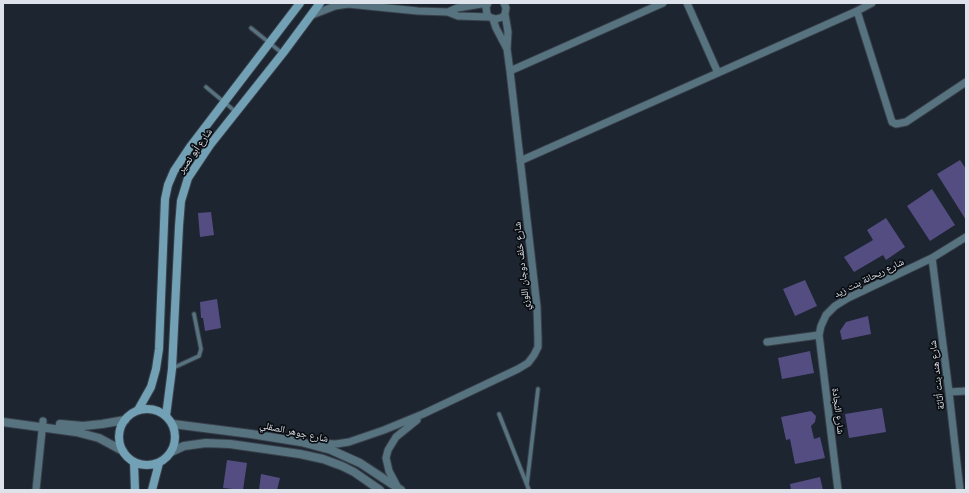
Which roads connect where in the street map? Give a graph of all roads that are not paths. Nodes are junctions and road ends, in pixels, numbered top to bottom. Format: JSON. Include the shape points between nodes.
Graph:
{"nodes":[{"id":1,"x":300,"y":3,"type":"edge"},
{"id":2,"x":320,"y":3,"type":"edge"},
{"id":3,"x":488,"y":3,"type":"edge"},
{"id":4,"x":663,"y":3,"type":"edge"},
{"id":5,"x":688,"y":3,"type":"edge"},
{"id":6,"x":872,"y":3,"type":"edge"},
{"id":7,"x":360,"y":4,"type":"edge"},
{"id":8,"x":506,"y":7,"type":"edge"},
{"id":9,"x":857,"y":11,"type":"junction"},
{"id":10,"x":448,"y":12,"type":"junction"},
{"id":11,"x":312,"y":15,"type":"junction"},
{"id":12,"x":491,"y":18,"type":"junction"},
{"id":13,"x":251,"y":28,"type":"dead end"},
{"id":14,"x":270,"y":43,"type":"junction"},
{"id":15,"x":507,"y":49,"type":"junction"},
{"id":16,"x":283,"y":53,"type":"junction"},
{"id":17,"x":510,"y":71,"type":"junction"},
{"id":18,"x":718,"y":73,"type":"junction"},
{"id":19,"x":966,"y":82,"type":"edge"},
{"id":20,"x":206,"y":88,"type":"dead end"},
{"id":21,"x":223,"y":102,"type":"junction"},
{"id":22,"x":237,"y":113,"type":"junction"},
{"id":23,"x":520,"y":161,"type":"junction"},
{"id":24,"x":966,"y":237,"type":"edge"},
{"id":25,"x":932,"y":258,"type":"junction"},
{"id":26,"x":194,"y":314,"type":"dead end"},
{"id":27,"x":819,"y":335,"type":"junction"},
{"id":28,"x":767,"y":342,"type":"dead end"},
{"id":29,"x":172,"y":369,"type":"junction"},
{"id":30,"x":538,"y":389,"type":"dead end"},
{"id":31,"x":966,"y":391,"type":"edge"},
{"id":32,"x":949,"y":392,"type":"junction"},
{"id":33,"x":138,"y":410,"type":"junction"},
{"id":34,"x":423,"y":414,"type":"junction"},
{"id":35,"x":499,"y":414,"type":"dead end"},
{"id":36,"x":166,"y":416,"type":"junction"},
{"id":37,"x":3,"y":417,"type":"edge"},
{"id":38,"x":125,"y":420,"type":"junction"},
{"id":39,"x":3,"y":422,"type":"edge"},
{"id":40,"x":43,"y":424,"type":"junction"},
{"id":41,"x":173,"y":424,"type":"junction"},
{"id":42,"x":301,"y":442,"type":"junction"},
{"id":43,"x":123,"y":451,"type":"junction"},
{"id":44,"x":171,"y":452,"type":"junction"},
{"id":45,"x":134,"y":462,"type":"junction"},
{"id":46,"x":159,"y":463,"type":"junction"},
{"id":47,"x":526,"y":484,"type":"junction"},
{"id":48,"x":399,"y":489,"type":"edge"},
{"id":49,"x":36,"y":490,"type":"edge"},
{"id":50,"x":135,"y":490,"type":"edge"},
{"id":51,"x":152,"y":490,"type":"edge"},
{"id":52,"x":380,"y":490,"type":"edge"},
{"id":53,"x":529,"y":490,"type":"edge"},
{"id":54,"x":838,"y":490,"type":"edge"},
{"id":55,"x":960,"y":490,"type":"edge"}],
"edges":[{"from":1,"to":14,"type":"main road","name":"شارع أبو نصير"},
{"from":2,"to":11,"type":"main road","name":"شارع أبو نصير"},
{"from":3,"to":10,"type":"street"},
{"from":3,"to":12,"type":"street","name":"شارع خلف دوجان اللوزي","via":[[486,10]]},
{"from":4,"to":17,"type":"street"},
{"from":5,"to":18,"type":"street"},
{"from":6,"to":9,"type":"street"},
{"from":7,"to":10,"type":"street"},
{"from":7,"to":11,"type":"street","via":[[339,5]]},
{"from":8,"to":12,"type":"street","via":[[500,18]]},
{"from":8,"to":15,"type":"street","name":"شارع خلف دوجان اللوزي"},
{"from":9,"to":18,"type":"street"},
{"from":9,"to":19,"type":"street","via":[[892,122],[906,122]]},
{"from":10,"to":12,"type":"street","via":[[458,16]]},
{"from":11,"to":16,"type":"main road","name":"شارع أبو نصير"},
{"from":12,"to":15,"type":"street","name":"شارع خلف دوجان اللوزي"},
{"from":13,"to":14,"type":"lane"},
{"from":14,"to":16,"type":"lane"},
{"from":14,"to":21,"type":"main road","name":"شارع أبو نصير"},
{"from":15,"to":17,"type":"street","name":"شارع خلف دوجان اللوزي"},
{"from":16,"to":22,"type":"main road","name":"شارع أبو نصير"},
{"from":17,"to":23,"type":"street","name":"شارع خلف دوجان اللوزي"},
{"from":18,"to":23,"type":"street"},
{"from":20,"to":21,"type":"lane"},
{"from":21,"to":22,"type":"lane"},
{"from":21,"to":33,"type":"main road","name":"شارع أبو نصير","via":[[181,159],[168,185],[165,199],[158,356],[151,387]]},
{"from":22,"to":29,"type":"main road","name":"شارع أبو نصير","via":[[196,165],[184,188],[178,234]]},
{"from":23,"to":34,"type":"street","name":"شارع خلف دوجان اللوزي","via":[[537,307],[538,347],[528,362],[518,369]]},
{"from":24,"to":25,"type":"street","name":"شارع ريحانة بنت زيد"},
{"from":25,"to":27,"type":"street","name":"شارع ريحانة بنت زيد","via":[[835,306],[826,315]]},
{"from":25,"to":32,"type":"street","name":"شارع هند بنت أثاثة"},
{"from":26,"to":29,"type":"lane","via":[[201,349],[199,356]]},
{"from":27,"to":28,"type":"street"},
{"from":27,"to":54,"type":"street","name":"شارع النجادة"},
{"from":29,"to":36,"type":"main road","name":"شارع أبو نصير"},
{"from":30,"to":47,"type":"lane"},
{"from":31,"to":32,"type":"street"},
{"from":32,"to":55,"type":"street","name":"شارع هند بنت أثاثة"},
{"from":33,"to":36,"type":"main road","via":[[153,409]]},
{"from":33,"to":38,"type":"main road"},
{"from":34,"to":42,"type":"street","name":"شارع خلف دوجان اللوزي","via":[[349,442]]},
{"from":34,"to":48,"type":"street","name":"شارع خلف دوجان اللوزي","via":[[396,437],[388,450],[386,458],[389,470]]},
{"from":35,"to":47,"type":"lane"},
{"from":36,"to":41,"type":"main road"},
{"from":37,"to":40,"type":"street"},
{"from":38,"to":40,"type":"street","via":[[83,426]]},
{"from":38,"to":43,"type":"main road","via":[[120,428],[119,438]]},
{"from":39,"to":40,"type":"street"},
{"from":40,"to":43,"type":"street","via":[[89,435]]},
{"from":40,"to":49,"type":"street"},
{"from":41,"to":42,"type":"street","name":"شارع جوهر الصقلي"},
{"from":41,"to":44,"type":"main road","via":[[176,434]]},
{"from":42,"to":48,"type":"street","name":"شارع جوهر الصقلي","via":[[348,457]]},
{"from":43,"to":45,"type":"main road"},
{"from":44,"to":46,"type":"main road"},
{"from":44,"to":52,"type":"street","name":"شارع جوهر الصقلي","via":[[184,446],[230,444],[300,454],[342,466]]},
{"from":45,"to":46,"type":"main road","via":[[150,465]]},
{"from":45,"to":50,"type":"main road"},
{"from":46,"to":51,"type":"main road"},
{"from":47,"to":53,"type":"lane"}]}
